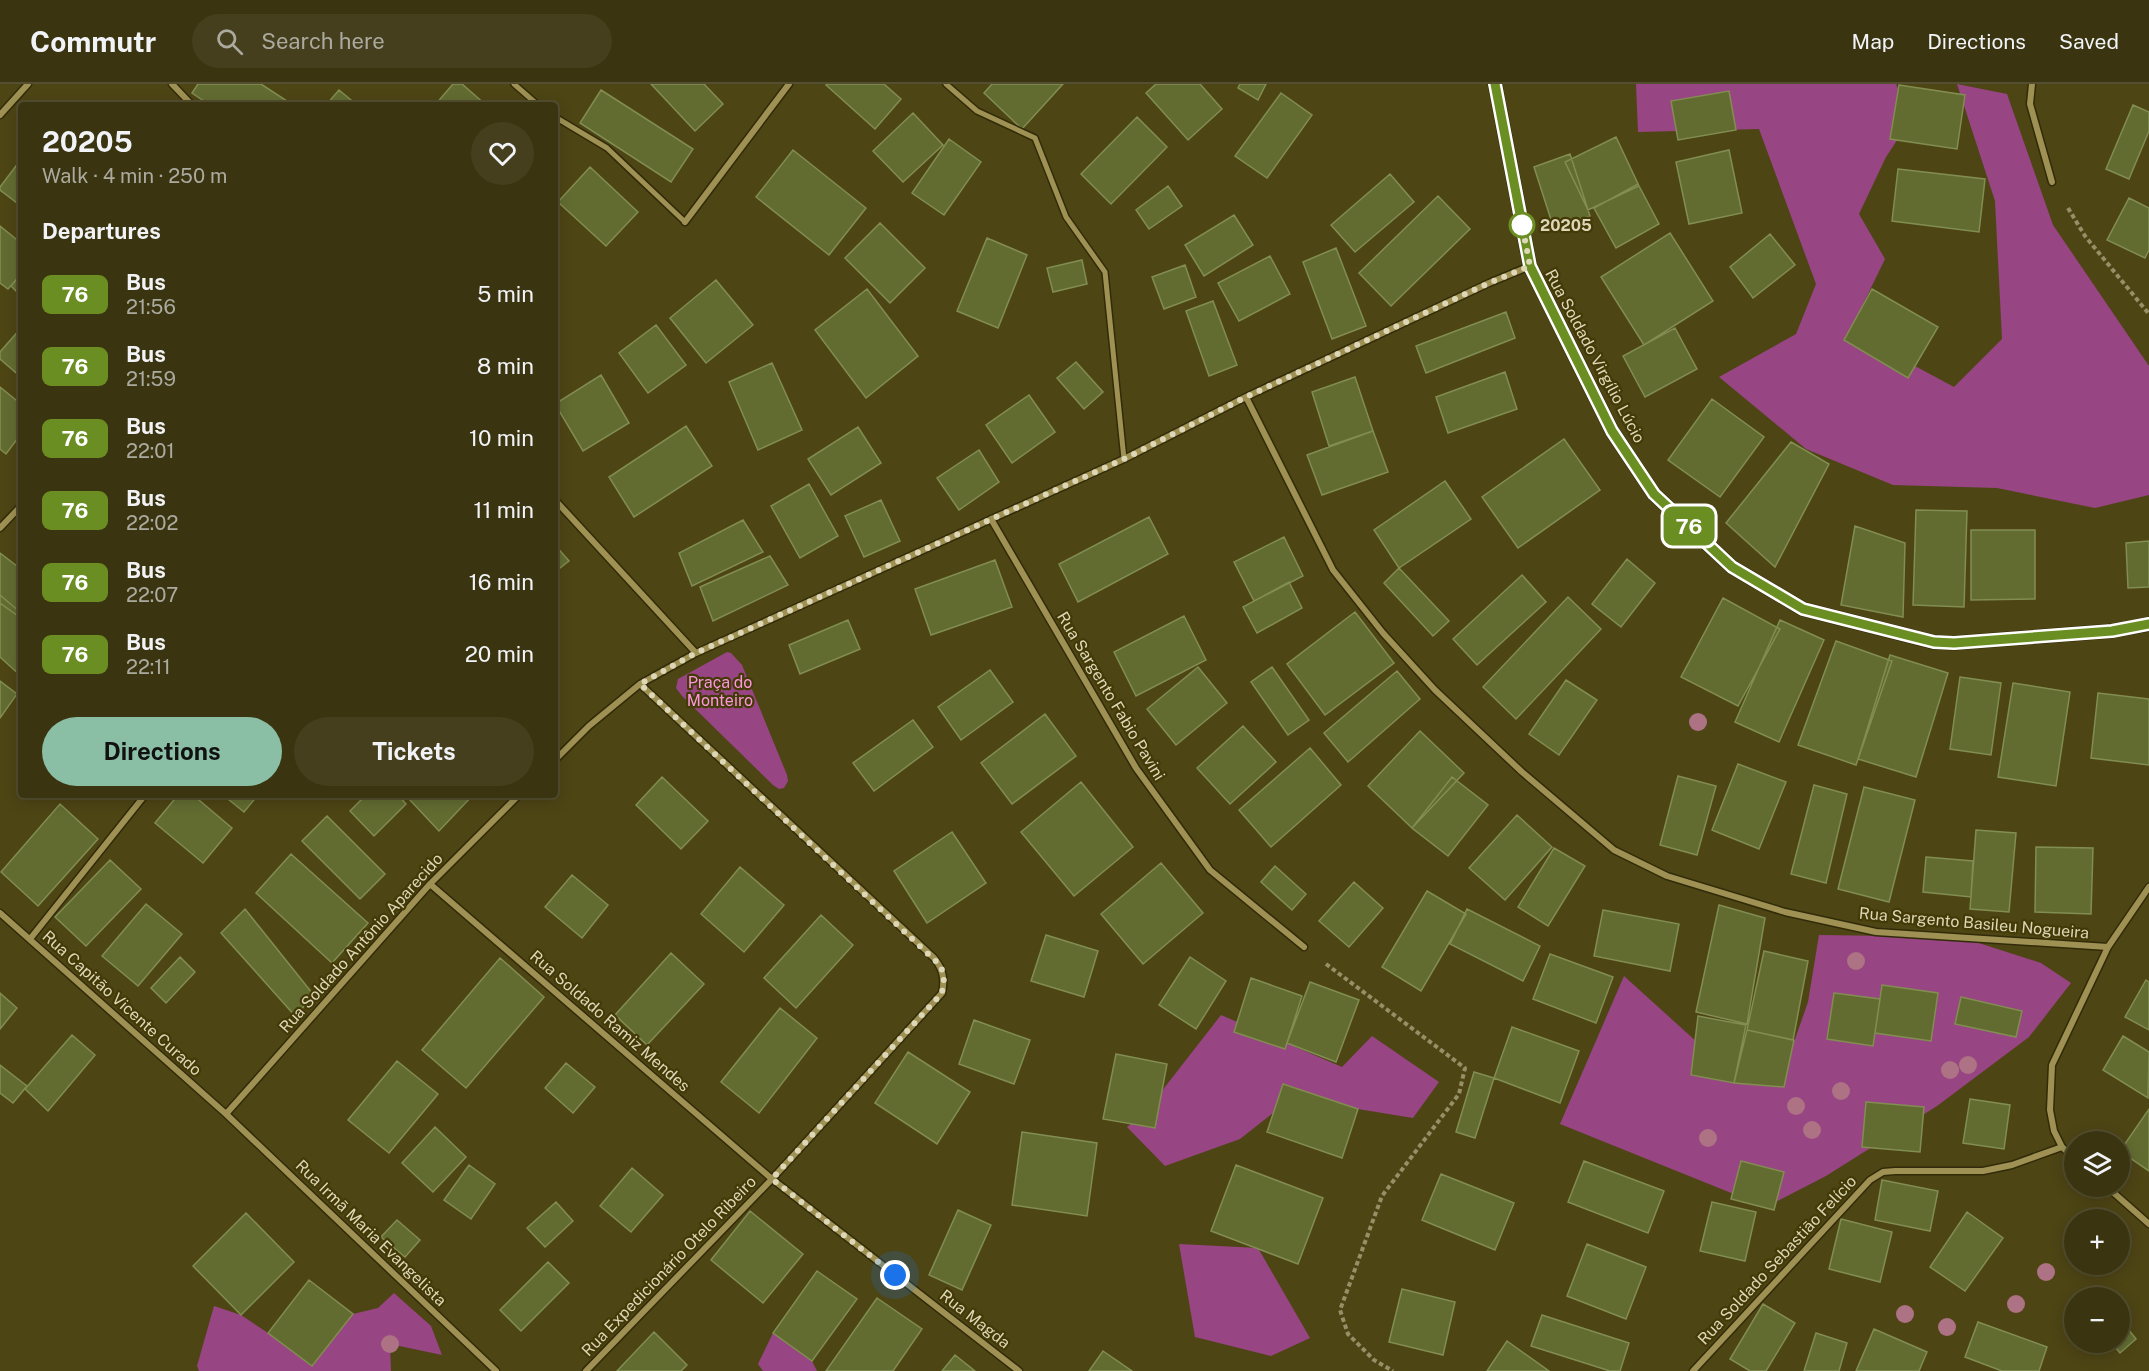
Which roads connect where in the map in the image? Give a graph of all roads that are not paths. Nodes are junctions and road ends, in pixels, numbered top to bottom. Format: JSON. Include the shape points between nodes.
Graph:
{"nodes":[{"id":1,"x":28,"y":84,"type":"edge"},
{"id":2,"x":172,"y":84,"type":"edge"},
{"id":3,"x":514,"y":84,"type":"edge"},
{"id":4,"x":789,"y":84,"type":"edge"},
{"id":5,"x":946,"y":84,"type":"edge"},
{"id":6,"x":1495,"y":84,"type":"edge"},
{"id":7,"x":2032,"y":84,"type":"edge"},
{"id":8,"x":189,"y":102,"type":"edge"},
{"id":9,"x":535,"y":102,"type":"edge"},
{"id":10,"x":0,"y":115,"type":"edge"},
{"id":11,"x":558,"y":119,"type":"edge"},
{"id":12,"x":2052,"y":182,"type":"road end"},
{"id":13,"x":685,"y":222,"type":"joint"},
{"id":14,"x":1530,"y":266,"type":"junction"},
{"id":15,"x":1246,"y":397,"type":"junction"},
{"id":16,"x":1124,"y":459,"type":"junction"},
{"id":17,"x":558,"y":503,"type":"edge"},
{"id":18,"x":18,"y":509,"type":"edge"},
{"id":19,"x":991,"y":519,"type":"junction"},
{"id":20,"x":0,"y":528,"type":"edge"},
{"id":21,"x":2149,"y":624,"type":"edge"},
{"id":22,"x":696,"y":653,"type":"junction"},
{"id":23,"x":640,"y":684,"type":"junction"},
{"id":24,"x":558,"y":757,"type":"edge"},
{"id":25,"x":143,"y":798,"type":"edge"},
{"id":26,"x":516,"y":798,"type":"edge"},
{"id":27,"x":430,"y":884,"type":"junction"},
{"id":28,"x":2149,"y":887,"type":"edge"},
{"id":29,"x":0,"y":912,"type":"edge"},
{"id":30,"x":30,"y":939,"type":"junction"},
{"id":31,"x":1304,"y":947,"type":"road end"},
{"id":32,"x":2108,"y":947,"type":"junction"},
{"id":33,"x":226,"y":1114,"type":"junction"},
{"id":34,"x":2062,"y":1147,"type":"joint"},
{"id":35,"x":772,"y":1179,"type":"junction"},
{"id":36,"x":2118,"y":1197,"type":"edge"},
{"id":37,"x":2149,"y":1224,"type":"edge"},
{"id":38,"x":496,"y":1371,"type":"edge"},
{"id":39,"x":586,"y":1371,"type":"edge"},
{"id":40,"x":1019,"y":1371,"type":"edge"},
{"id":41,"x":1693,"y":1371,"type":"edge"}],
"edges":[{"from":1,"to":10,"type":"street"},
{"from":2,"to":8,"type":"street"},
{"from":3,"to":9,"type":"street"},
{"from":4,"to":13,"type":"street"},
{"from":5,"to":16,"type":"street","via":[[977,111],[1035,138],[1066,217],[1105,272]]},
{"from":6,"to":14,"type":"main road","name":"Rua Soldado Virgílio Lúcio"},
{"from":7,"to":12,"type":"street","via":[[2030,104]]},
{"from":11,"to":13,"type":"street","via":[[607,148]]},
{"from":14,"to":15,"type":"street"},
{"from":14,"to":21,"type":"main road","name":"Rua Soldado Virgílio Lúcio","via":[[1612,431],[1654,494],[1732,567],[1803,609],[1934,642],[1954,643],[2112,631]]},
{"from":15,"to":16,"type":"street"},
{"from":15,"to":32,"type":"street","name":"Rua Sargento Basileu Nogueira","via":[[1333,570],[1383,633],[1435,690],[1522,772],[1614,850],[1667,876],[1785,912],[1876,932]]},
{"from":16,"to":19,"type":"street"},
{"from":17,"to":22,"type":"street"},
{"from":18,"to":20,"type":"street"},
{"from":19,"to":22,"type":"street"},
{"from":19,"to":31,"type":"street","name":"Rua Sargento Fabio Pavini","via":[[1136,768],[1196,851],[1210,870]]},
{"from":22,"to":23,"type":"street"},
{"from":23,"to":24,"type":"street"},
{"from":23,"to":35,"type":"street","name":"Rua Expedicionário Otelo Ribeiro","via":[[941,966],[942,993]]},
{"from":25,"to":30,"type":"street"},
{"from":26,"to":27,"type":"street","name":"Rua Soldado Antônio Aparecido"},
{"from":27,"to":33,"type":"street","name":"Rua Soldado Antônio Aparecido"},
{"from":27,"to":35,"type":"street","name":"Rua Soldado Ramiz Mendes"},
{"from":28,"to":32,"type":"street"},
{"from":29,"to":30,"type":"street","name":"Rua Capitão Vicente Curado"},
{"from":30,"to":33,"type":"street","name":"Rua Capitão Vicente Curado"},
{"from":32,"to":34,"type":"street","via":[[2052,1065],[2050,1110]]},
{"from":33,"to":38,"type":"street","name":"Rua Irmã Maria Evangelista"},
{"from":34,"to":41,"type":"street","name":"Rua Soldado Sebastião Felício","via":[[1983,1171],[1883,1172],[1870,1180]]},
{"from":35,"to":39,"type":"street","name":"Rua Expedicionário Otelo Ribeiro"},
{"from":35,"to":40,"type":"street","name":"Rua Magda"},
{"from":36,"to":37,"type":"street"}]}
